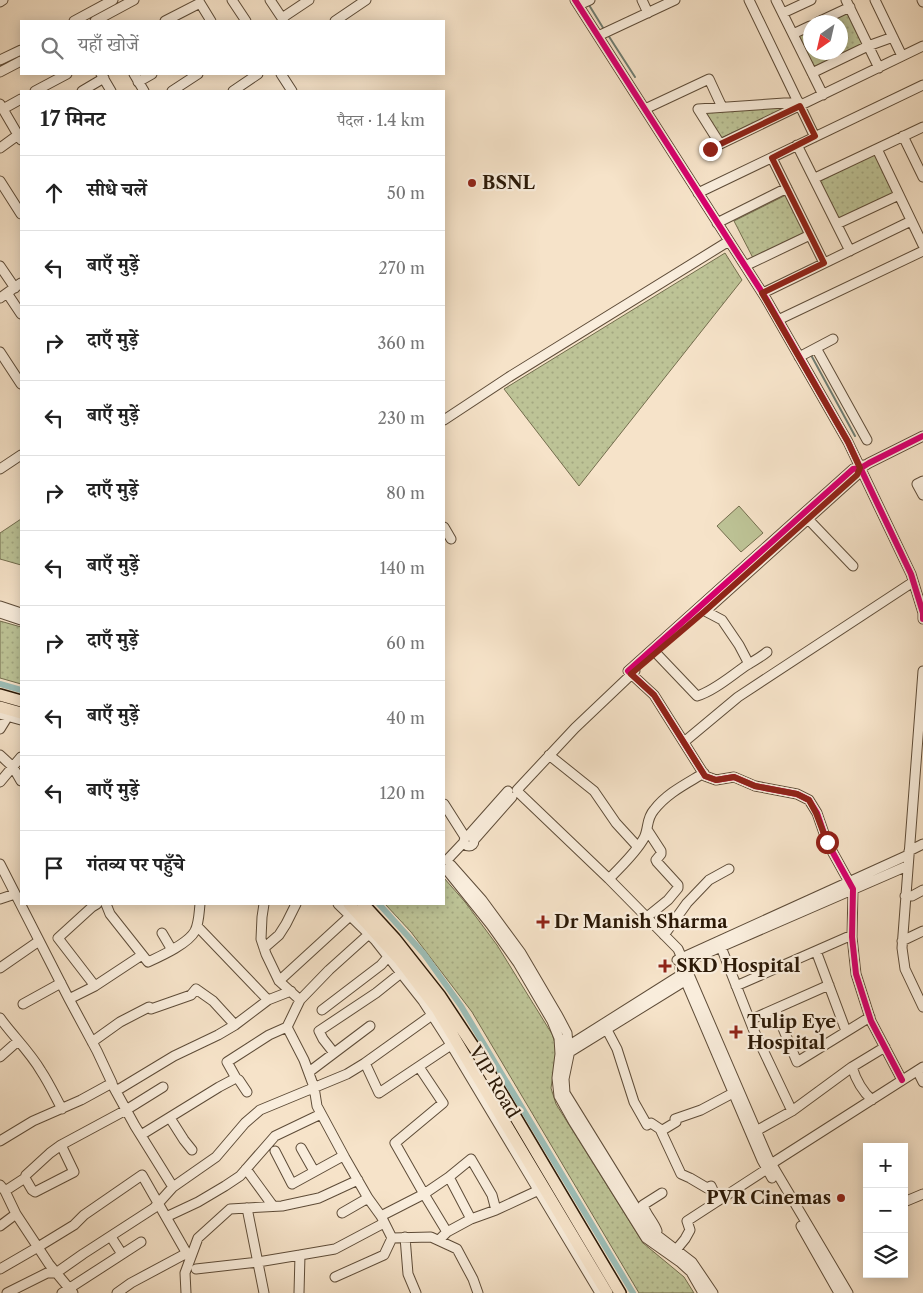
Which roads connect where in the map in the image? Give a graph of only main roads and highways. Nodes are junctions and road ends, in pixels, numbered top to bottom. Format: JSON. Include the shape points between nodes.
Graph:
{"nodes":[{"id":1,"x":0,"y":695,"type":"edge"},
{"id":2,"x":20,"y":701,"type":"edge"},
{"id":3,"x":0,"y":707,"type":"edge"},
{"id":4,"x":20,"y":713,"type":"edge"},
{"id":5,"x":350,"y":905,"type":"edge"},
{"id":6,"x":364,"y":905,"type":"edge"},
{"id":7,"x":607,"y":1293,"type":"edge"},
{"id":8,"x":620,"y":1293,"type":"edge"}],
"edges":[{"from":1,"to":2,"type":"main road"},
{"from":3,"to":4,"type":"main road"},
{"from":5,"to":7,"type":"main road","name":"VIP Road","via":[[399,959],[437,1009],[589,1269]]},
{"from":6,"to":8,"type":"main road","name":"VIP Road","via":[[395,939],[460,1026]]}]}
